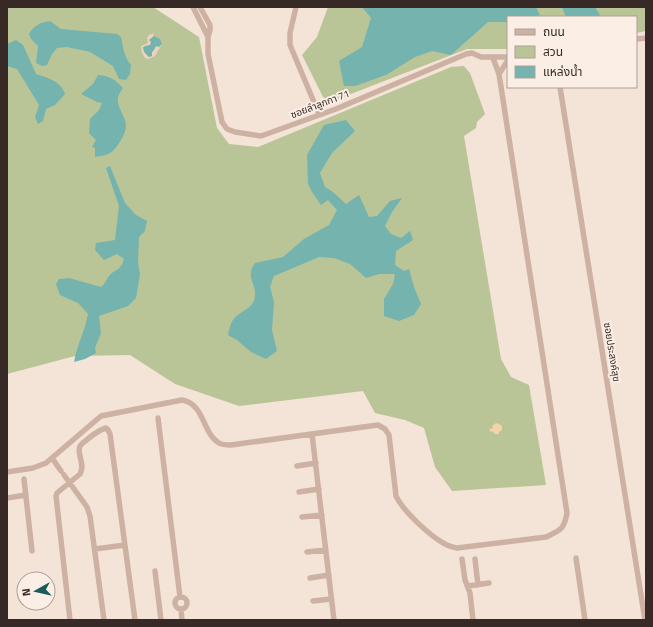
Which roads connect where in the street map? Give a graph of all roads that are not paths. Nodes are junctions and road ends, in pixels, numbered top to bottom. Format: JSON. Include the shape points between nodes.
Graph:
{"nodes":[{"id":1,"x":193,"y":7,"type":"edge"},
{"id":2,"x":200,"y":7,"type":"edge"},
{"id":3,"x":296,"y":7,"type":"edge"},
{"id":4,"x":203,"y":13,"type":"junction"},
{"id":5,"x":197,"y":16,"type":"junction"},
{"id":6,"x":208,"y":37,"type":"junction"},
{"id":7,"x":493,"y":58,"type":"junction"},
{"id":8,"x":507,"y":58,"type":"edge"},
{"id":9,"x":507,"y":60,"type":"edge"},
{"id":10,"x":499,"y":74,"type":"junction"},
{"id":11,"x":560,"y":88,"type":"edge"},
{"id":12,"x":319,"y":114,"type":"junction"},
{"id":13,"x":158,"y":418,"type":"dead end"},
{"id":14,"x":312,"y":434,"type":"junction"},
{"id":15,"x":52,"y":458,"type":"junction"},
{"id":16,"x":316,"y":463,"type":"junction"},
{"id":17,"x":297,"y":466,"type":"dead end"},
{"id":18,"x":7,"y":472,"type":"edge"},
{"id":19,"x":24,"y":479,"type":"dead end"},
{"id":20,"x":69,"y":483,"type":"junction"},
{"id":21,"x":319,"y":489,"type":"junction"},
{"id":22,"x":299,"y":492,"type":"dead end"},
{"id":23,"x":26,"y":495,"type":"junction"},
{"id":24,"x":7,"y":498,"type":"edge"},
{"id":25,"x":322,"y":515,"type":"junction"},
{"id":26,"x":302,"y":517,"type":"dead end"},
{"id":27,"x":125,"y":545,"type":"junction"},
{"id":28,"x":95,"y":549,"type":"junction"},
{"id":29,"x":326,"y":550,"type":"junction"},
{"id":30,"x":32,"y":551,"type":"dead end"},
{"id":31,"x":307,"y":552,"type":"dead end"},
{"id":32,"x":576,"y":558,"type":"dead end"},
{"id":33,"x":462,"y":559,"type":"dead end"},
{"id":34,"x":475,"y":559,"type":"dead end"},
{"id":35,"x":154,"y":571,"type":"dead end"},
{"id":36,"x":329,"y":575,"type":"junction"},
{"id":37,"x":310,"y":578,"type":"dead end"},
{"id":38,"x":489,"y":583,"type":"dead end"},
{"id":39,"x":478,"y":585,"type":"junction"},
{"id":40,"x":468,"y":586,"type":"junction"},
{"id":41,"x":180,"y":597,"type":"junction"},
{"id":42,"x":331,"y":599,"type":"junction"},
{"id":43,"x":313,"y":601,"type":"dead end"},
{"id":44,"x":181,"y":609,"type":"junction"},
{"id":45,"x":645,"y":609,"type":"edge"},
{"id":46,"x":70,"y":620,"type":"edge"},
{"id":47,"x":104,"y":620,"type":"edge"},
{"id":48,"x":135,"y":620,"type":"edge"},
{"id":49,"x":161,"y":620,"type":"edge"},
{"id":50,"x":182,"y":620,"type":"edge"},
{"id":51,"x":334,"y":620,"type":"edge"},
{"id":52,"x":473,"y":620,"type":"edge"},
{"id":53,"x":585,"y":620,"type":"edge"},
{"id":54,"x":645,"y":620,"type":"edge"}],
"edges":[{"from":1,"to":5,"type":"street"},
{"from":2,"to":4,"type":"street","name":"ซอยลำลูกกา 71"},
{"from":3,"to":12,"type":"street","via":[[290,44]]},
{"from":4,"to":5,"type":"street"},
{"from":4,"to":6,"type":"street","name":"ซอยลำลูกกา 71","via":[[210,25]]},
{"from":5,"to":6,"type":"street"},
{"from":6,"to":12,"type":"street","name":"ซอยลำลูกกา 71","via":[[209,58],[222,122],[227,129],[261,136]]},
{"from":7,"to":8,"type":"street","name":"ซอยลำลูกกา 71"},
{"from":7,"to":10,"type":"street"},
{"from":7,"to":12,"type":"street","name":"ซอยลำลูกกา 71","via":[[466,54]]},
{"from":9,"to":10,"type":"street"},
{"from":10,"to":14,"type":"street","via":[[567,513],[565,524],[546,538],[457,548],[446,545],[432,536],[400,504],[396,496],[389,434],[385,429],[378,425],[368,425]]},
{"from":11,"to":45,"type":"street","name":"ซอยประสงค์สุข"},
{"from":13,"to":41,"type":"street"},
{"from":14,"to":15,"type":"street","via":[[231,445],[220,444],[214,439],[193,404],[182,400],[101,416]]},
{"from":14,"to":16,"type":"street"},
{"from":15,"to":18,"type":"street","via":[[33,468]]},
{"from":15,"to":20,"type":"street"},
{"from":16,"to":17,"type":"street"},
{"from":16,"to":21,"type":"street"},
{"from":19,"to":23,"type":"street"},
{"from":20,"to":27,"type":"street","via":[[82,470],[81,445],[95,433],[107,429],[110,434]]},
{"from":20,"to":28,"type":"street","via":[[88,511]]},
{"from":20,"to":46,"type":"street","via":[[57,493],[55,500]]},
{"from":21,"to":22,"type":"street"},
{"from":21,"to":25,"type":"street"},
{"from":23,"to":24,"type":"street"},
{"from":23,"to":30,"type":"street"},
{"from":25,"to":26,"type":"street"},
{"from":25,"to":29,"type":"street"},
{"from":27,"to":28,"type":"street"},
{"from":27,"to":48,"type":"street"},
{"from":28,"to":47,"type":"street"},
{"from":29,"to":31,"type":"street"},
{"from":29,"to":36,"type":"street"},
{"from":32,"to":53,"type":"street"},
{"from":33,"to":40,"type":"street"},
{"from":34,"to":39,"type":"street"},
{"from":35,"to":49,"type":"street"},
{"from":36,"to":37,"type":"street"},
{"from":36,"to":42,"type":"street"},
{"from":38,"to":39,"type":"street"},
{"from":39,"to":40,"type":"street"},
{"from":40,"to":52,"type":"street"},
{"from":41,"to":44,"type":"street","via":[[175,605]]},
{"from":41,"to":44,"type":"street","via":[[188,602],[186,607]]},
{"from":42,"to":43,"type":"street"},
{"from":42,"to":51,"type":"street"},
{"from":44,"to":50,"type":"street"},
{"from":45,"to":54,"type":"street","name":"ซอยประสงค์สุข"}]}
